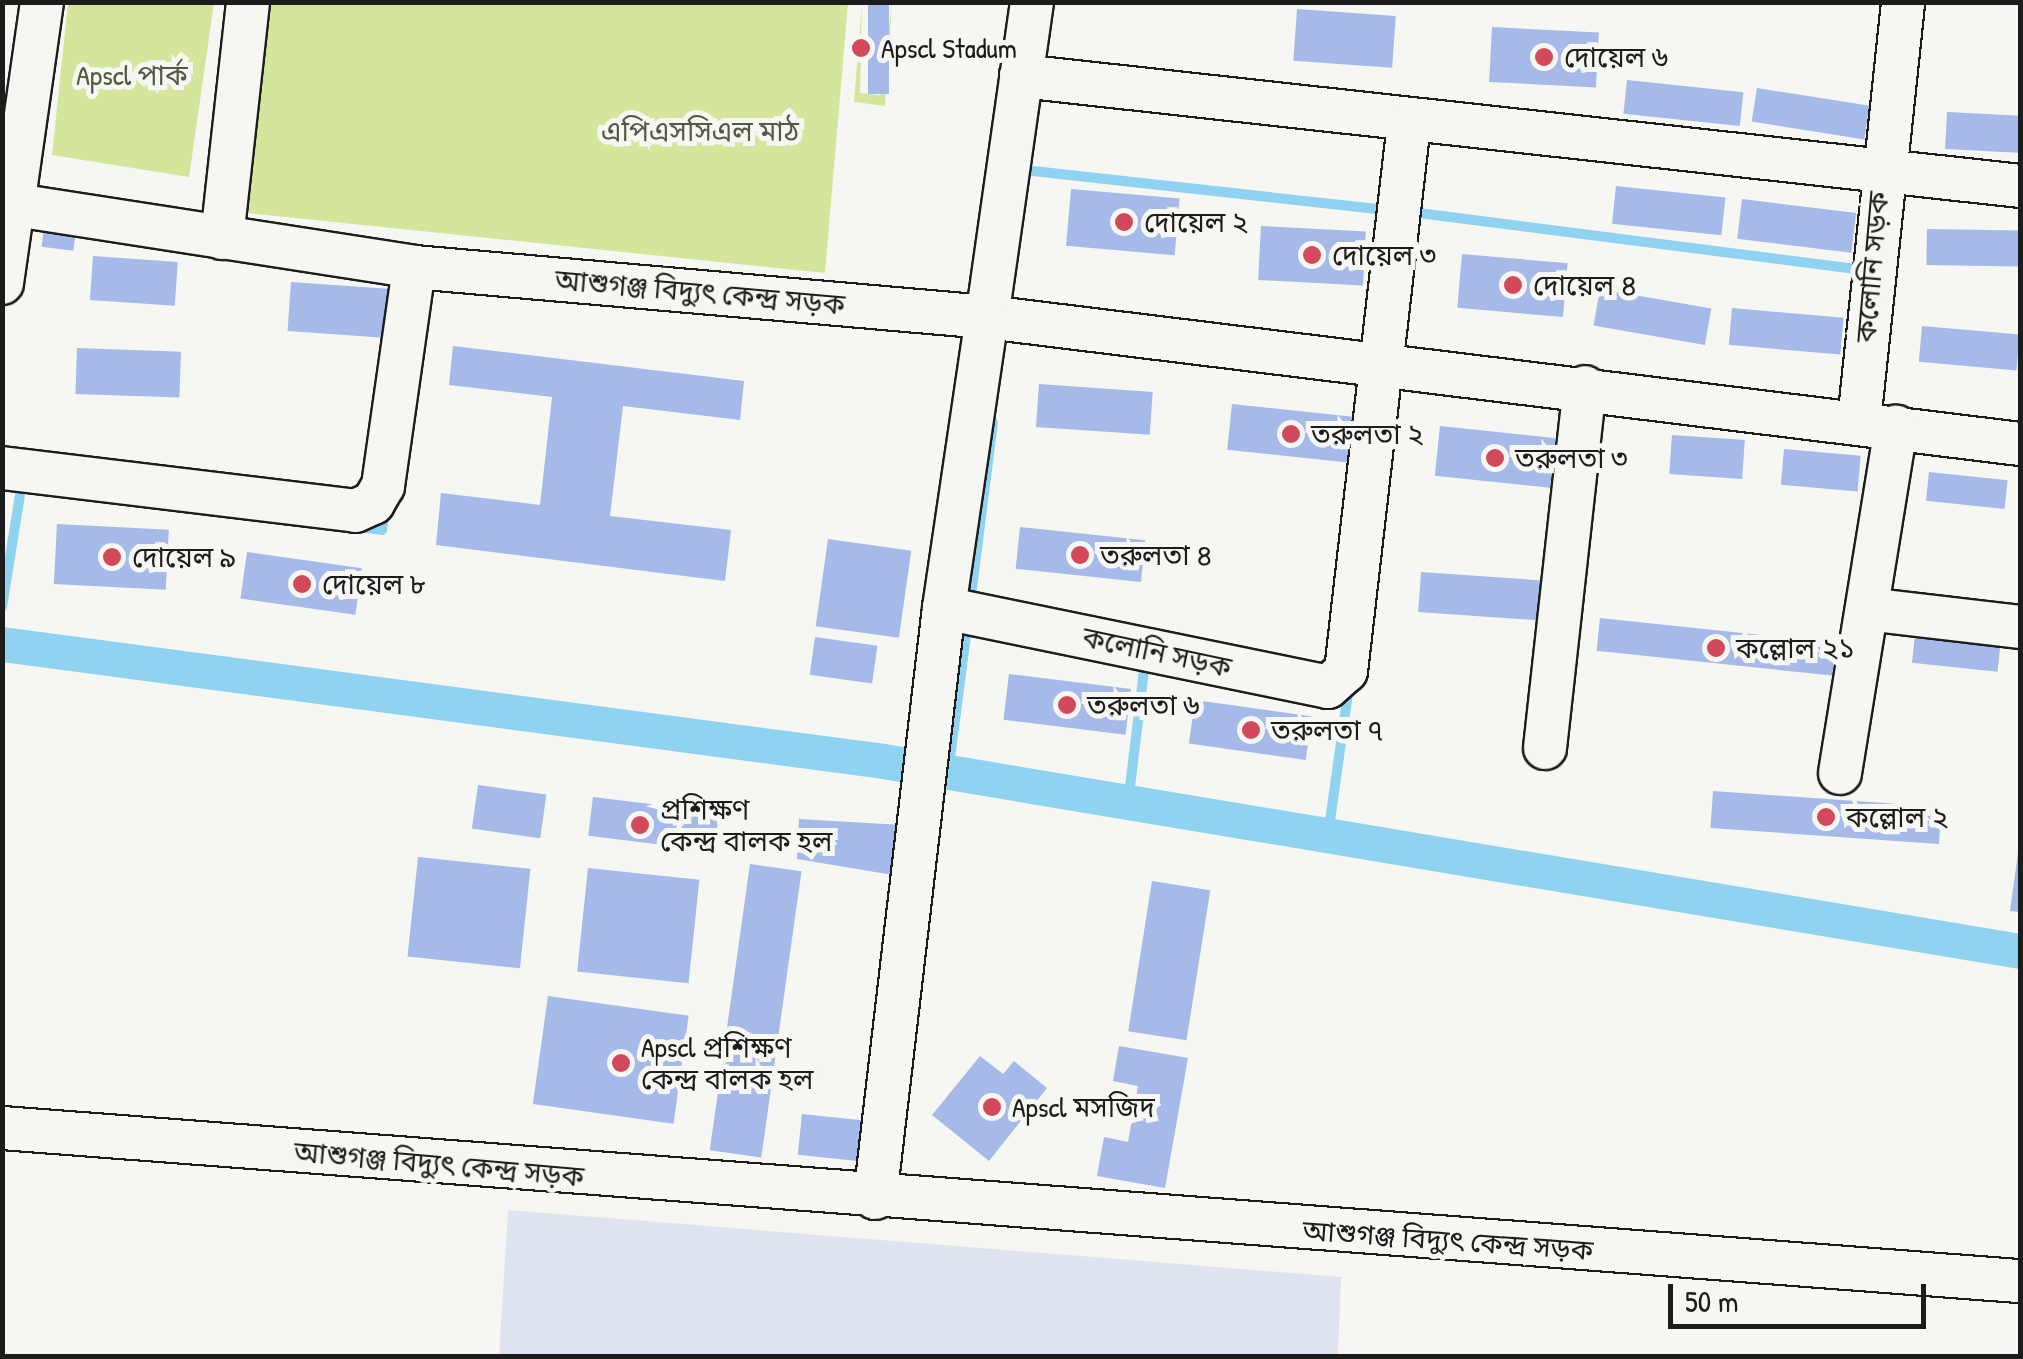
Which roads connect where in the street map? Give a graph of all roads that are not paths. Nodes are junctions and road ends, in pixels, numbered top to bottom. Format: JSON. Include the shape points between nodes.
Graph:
{"nodes":[{"id":1,"x":42,"y":2,"type":"edge"},
{"id":2,"x":248,"y":2,"type":"edge"},
{"id":3,"x":1032,"y":2,"type":"edge"},
{"id":4,"x":1903,"y":2,"type":"edge"},
{"id":5,"x":1021,"y":76,"type":"junction"},
{"id":6,"x":1409,"y":123,"type":"junction"},
{"id":7,"x":1881,"y":171,"type":"junction"},
{"id":8,"x":2020,"y":186,"type":"edge"},
{"id":9,"x":15,"y":205,"type":"junction"},
{"id":10,"x":222,"y":238,"type":"junction"},
{"id":11,"x":414,"y":267,"type":"junction"},
{"id":12,"x":2,"y":282,"type":"edge"},
{"id":13,"x":987,"y":317,"type":"junction"},
{"id":14,"x":1386,"y":361,"type":"junction"},
{"id":15,"x":1586,"y":387,"type":"junction"},
{"id":16,"x":1878,"y":424,"type":"junction"},
{"id":17,"x":2020,"y":444,"type":"edge"},
{"id":18,"x":2,"y":468,"type":"edge"},
{"id":19,"x":944,"y":608,"type":"junction"},
{"id":20,"x":1867,"y":609,"type":"junction"},
{"id":21,"x":2020,"y":627,"type":"edge"},
{"id":22,"x":1545,"y":748,"type":"dead end"},
{"id":23,"x":1840,"y":773,"type":"dead end"},
{"id":24,"x":2,"y":1128,"type":"edge"},
{"id":25,"x":876,"y":1198,"type":"junction"},
{"id":26,"x":2020,"y":1281,"type":"edge"}],
"edges":[{"from":1,"to":9,"type":"street"},
{"from":2,"to":10,"type":"street"},
{"from":3,"to":5,"type":"street"},
{"from":4,"to":7,"type":"street","name":"কলোনি সড়ক"},
{"from":5,"to":6,"type":"street","name":"কলোনি সড়ক"},
{"from":5,"to":13,"type":"street"},
{"from":6,"to":7,"type":"street","name":"কলোনি সড়ক"},
{"from":6,"to":14,"type":"street","name":"কলোনি সড়ক"},
{"from":7,"to":8,"type":"street","name":"কলোনি সড়ক"},
{"from":7,"to":16,"type":"street","name":"কলোনি সড়ক"},
{"from":9,"to":10,"type":"street","name":"আশুগঞ্জ বিদ্যুৎ কেন্দ্র সড়ক"},
{"from":9,"to":12,"type":"street"},
{"from":10,"to":11,"type":"street","name":"আশুগঞ্জ বিদ্যুৎ কেন্দ্র সড়ক"},
{"from":11,"to":13,"type":"street","name":"আশুগঞ্জ বিদ্যুৎ কেন্দ্র সড়ক"},
{"from":11,"to":18,"type":"street","via":[[383,486],[372,503],[355,511]]},
{"from":13,"to":14,"type":"street"},
{"from":13,"to":19,"type":"street"},
{"from":14,"to":15,"type":"street"},
{"from":14,"to":19,"type":"street","name":"কলোনি সড়ক","via":[[1340,682],[1328,687]]},
{"from":15,"to":16,"type":"street"},
{"from":15,"to":22,"type":"street"},
{"from":16,"to":17,"type":"street"},
{"from":16,"to":20,"type":"street","name":"কলোনি সড়ক"},
{"from":19,"to":25,"type":"street"},
{"from":20,"to":21,"type":"street"},
{"from":20,"to":23,"type":"street","name":"কলোনি সড়ক"},
{"from":24,"to":25,"type":"street","name":"আশুগঞ্জ বিদ্যুৎ কেন্দ্র সড়ক"},
{"from":25,"to":26,"type":"street","name":"আশুগঞ্জ বিদ্যুৎ কেন্দ্র সড়ক"}]}
